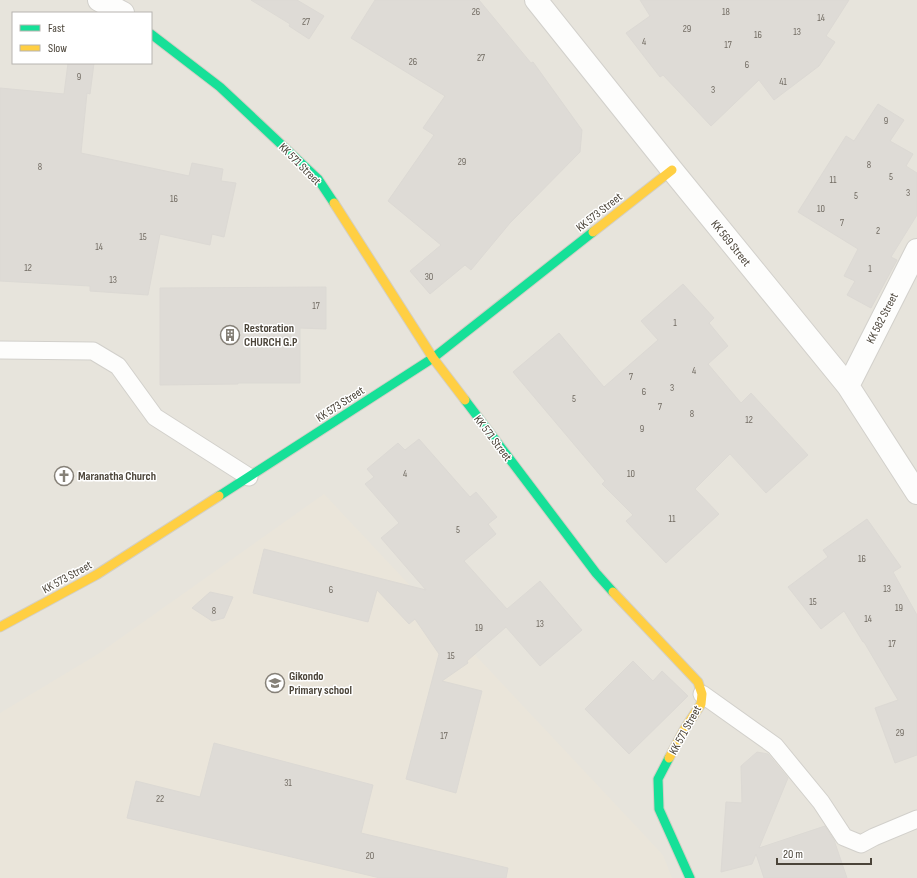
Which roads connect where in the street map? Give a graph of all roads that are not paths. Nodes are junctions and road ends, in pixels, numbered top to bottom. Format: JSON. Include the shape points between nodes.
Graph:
{"nodes":[{"id":1,"x":99,"y":0,"type":"edge"},
{"id":2,"x":536,"y":0,"type":"edge"},
{"id":3,"x":121,"y":12,"type":"edge"},
{"id":4,"x":152,"y":35,"type":"edge"},
{"id":5,"x":672,"y":170,"type":"junction"},
{"id":6,"x":917,"y":250,"type":"edge"},
{"id":7,"x":0,"y":350,"type":"edge"},
{"id":8,"x":432,"y":358,"type":"junction"},
{"id":9,"x":848,"y":386,"type":"junction"},
{"id":10,"x":249,"y":477,"type":"junction"},
{"id":11,"x":917,"y":493,"type":"edge"},
{"id":12,"x":0,"y":627,"type":"edge"},
{"id":13,"x":702,"y":694,"type":"junction"},
{"id":14,"x":917,"y":820,"type":"edge"},
{"id":15,"x":690,"y":878,"type":"edge"}],
"edges":[{"from":1,"to":3,"type":"street"},
{"from":2,"to":5,"type":"street","name":"KK 569 Street"},
{"from":4,"to":8,"type":"street","name":"KK 571 Street","via":[[220,87],[318,179]]},
{"from":5,"to":8,"type":"street","name":"KK 573 Street"},
{"from":5,"to":9,"type":"street","name":"KK 569 Street"},
{"from":6,"to":9,"type":"street","name":"KK 582 Street"},
{"from":7,"to":10,"type":"lane","via":[[93,351],[118,366],[155,417]]},
{"from":8,"to":10,"type":"street","name":"KK 573 Street"},
{"from":8,"to":13,"type":"street","name":"KK 571 Street","via":[[596,573],[698,682]]},
{"from":9,"to":11,"type":"street","name":"KK 569 Street"},
{"from":10,"to":12,"type":"street","name":"KK 573 Street","via":[[96,575]]},
{"from":13,"to":14,"type":"lane","via":[[775,746],[821,802],[844,837],[861,844]]},
{"from":13,"to":15,"type":"street","name":"KK 571 Street","via":[[701,704],[658,779],[659,808]]}]}
